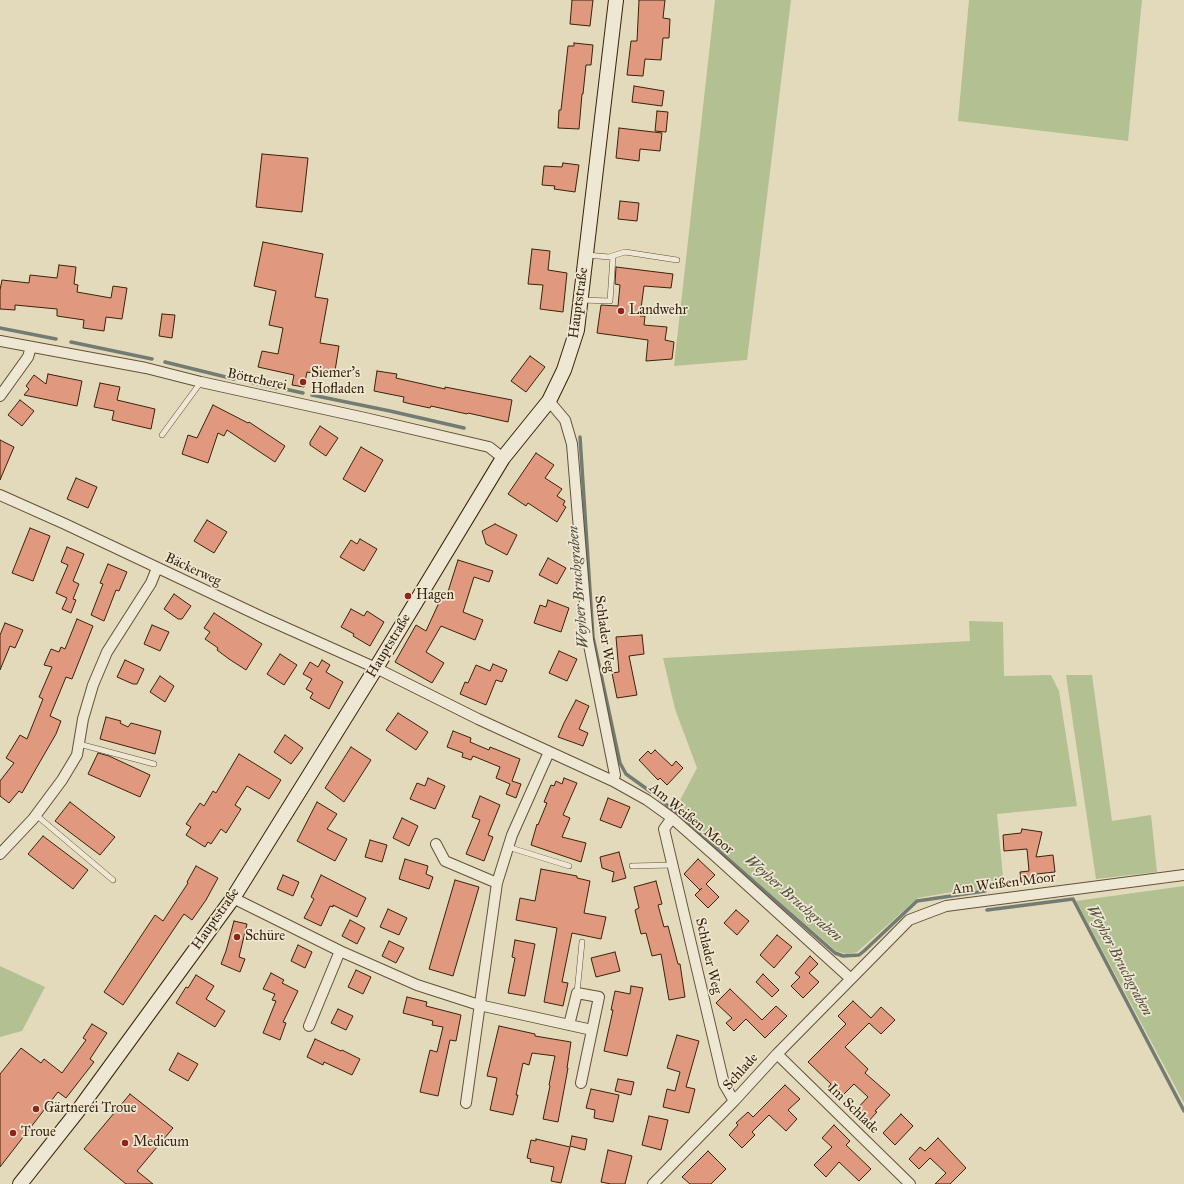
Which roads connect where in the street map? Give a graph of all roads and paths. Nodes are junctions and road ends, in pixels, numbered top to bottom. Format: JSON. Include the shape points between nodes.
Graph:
{"nodes":[{"id":1,"x":616,"y":0,"type":"edge"},
{"id":2,"x":586,"y":255,"type":"junction"},
{"id":3,"x":613,"y":256,"type":"junction"},
{"id":4,"x":677,"y":260,"type":"dead end"},
{"id":5,"x":581,"y":300,"type":"junction"},
{"id":6,"x":0,"y":341,"type":"edge"},
{"id":7,"x":31,"y":347,"type":"junction"},
{"id":8,"x":201,"y":382,"type":"junction"},
{"id":9,"x":0,"y":396,"type":"edge"},
{"id":10,"x":549,"y":401,"type":"junction"},
{"id":11,"x":162,"y":435,"type":"dead end"},
{"id":12,"x":503,"y":458,"type":"junction"},
{"id":13,"x":0,"y":495,"type":"edge"},
{"id":14,"x":157,"y":568,"type":"junction"},
{"id":15,"x":376,"y":668,"type":"junction"},
{"id":16,"x":79,"y":744,"type":"junction"},
{"id":17,"x":549,"y":752,"type":"junction"},
{"id":18,"x":154,"y":764,"type":"dead end"},
{"id":19,"x":613,"y":781,"type":"junction"},
{"id":20,"x":36,"y":815,"type":"junction"},
{"id":21,"x":672,"y":818,"type":"junction"},
{"id":22,"x":436,"y":844,"type":"dead end"},
{"id":23,"x":508,"y":847,"type":"junction"},
{"id":24,"x":0,"y":854,"type":"edge"},
{"id":25,"x":672,"y":865,"type":"junction"},
{"id":26,"x":569,"y":866,"type":"dead end"},
{"id":27,"x":632,"y":866,"type":"dead end"},
{"id":28,"x":1184,"y":875,"type":"edge"},
{"id":29,"x":113,"y":880,"type":"dead end"},
{"id":30,"x":497,"y":883,"type":"junction"},
{"id":31,"x":233,"y":898,"type":"junction"},
{"id":32,"x":582,"y":942,"type":"dead end"},
{"id":33,"x":340,"y":951,"type":"junction"},
{"id":34,"x":851,"y":979,"type":"junction"},
{"id":35,"x":577,"y":993,"type":"junction"},
{"id":36,"x":478,"y":1005,"type":"junction"},
{"id":37,"x":569,"y":1025,"type":"junction"},
{"id":38,"x":309,"y":1026,"type":"dead end"},
{"id":39,"x":592,"y":1030,"type":"junction"},
{"id":40,"x":777,"y":1054,"type":"junction"},
{"id":41,"x":581,"y":1082,"type":"dead end"},
{"id":42,"x":734,"y":1101,"type":"junction"},
{"id":43,"x":466,"y":1103,"type":"dead end"},
{"id":44,"x":20,"y":1184,"type":"edge"},
{"id":45,"x":653,"y":1184,"type":"edge"},
{"id":46,"x":910,"y":1184,"type":"edge"}],
"edges":[{"from":1,"to":2,"type":"main road","name":"Hauptstraße"},
{"from":2,"to":3,"type":"lane"},
{"from":2,"to":5,"type":"main road","name":"Hauptstraße"},
{"from":3,"to":4,"type":"lane","via":[[624,252]]},
{"from":3,"to":5,"type":"lane","via":[[610,301]]},
{"from":5,"to":10,"type":"main road","name":"Hauptstraße","via":[[572,349]]},
{"from":6,"to":7,"type":"street","name":"Böttcherei"},
{"from":7,"to":8,"type":"street","name":"Böttcherei","via":[[146,368]]},
{"from":7,"to":9,"type":"street","via":[[28,357]]},
{"from":8,"to":11,"type":"lane"},
{"from":8,"to":12,"type":"street","name":"Böttcherei","via":[[488,447]]},
{"from":10,"to":12,"type":"main road","name":"Hauptstraße"},
{"from":10,"to":19,"type":"street","name":"Schlader Weg","via":[[565,420],[572,444],[588,640],[615,775]]},
{"from":12,"to":15,"type":"main road","name":"Hauptstraße"},
{"from":13,"to":14,"type":"street","name":"Bäckerweg"},
{"from":14,"to":15,"type":"street","name":"Bäckerweg"},
{"from":14,"to":16,"type":"street","via":[[151,583],[107,652],[93,685]]},
{"from":15,"to":17,"type":"street","name":"Am Weißen Moor"},
{"from":15,"to":31,"type":"main road","name":"Hauptstraße"},
{"from":16,"to":18,"type":"lane"},
{"from":16,"to":20,"type":"street","via":[[77,754],[62,780]]},
{"from":17,"to":19,"type":"street","name":"Am Weißen Moor"},
{"from":17,"to":23,"type":"street"},
{"from":19,"to":21,"type":"street","name":"Am Weißen Moor"},
{"from":20,"to":24,"type":"street"},
{"from":20,"to":29,"type":"lane"},
{"from":21,"to":25,"type":"street","name":"Schlader Weg","via":[[664,829]]},
{"from":21,"to":34,"type":"street","name":"Am Weißen Moor"},
{"from":22,"to":30,"type":"street","via":[[445,861]]},
{"from":23,"to":26,"type":"lane"},
{"from":23,"to":30,"type":"street"},
{"from":25,"to":27,"type":"lane"},
{"from":25,"to":42,"type":"street","name":"Schlader Weg","via":[[724,1084]]},
{"from":28,"to":34,"type":"street","name":"Am Weißen Moor","via":[[946,906],[909,920]]},
{"from":30,"to":36,"type":"street"},
{"from":31,"to":33,"type":"street"},
{"from":31,"to":44,"type":"main road","name":"Hauptstraße","via":[[77,1112]]},
{"from":32,"to":35,"type":"lane"},
{"from":33,"to":36,"type":"street","via":[[417,985]]},
{"from":33,"to":38,"type":"street"},
{"from":34,"to":40,"type":"street","name":"Schlade"},
{"from":35,"to":37,"type":"street"},
{"from":35,"to":39,"type":"street","via":[[599,997]]},
{"from":36,"to":37,"type":"street"},
{"from":36,"to":43,"type":"street"},
{"from":37,"to":39,"type":"street"},
{"from":39,"to":41,"type":"street"},
{"from":40,"to":42,"type":"street","name":"Schlade"},
{"from":40,"to":46,"type":"street","name":"Im Schlade"},
{"from":42,"to":45,"type":"street","name":"Schlade"}]}
